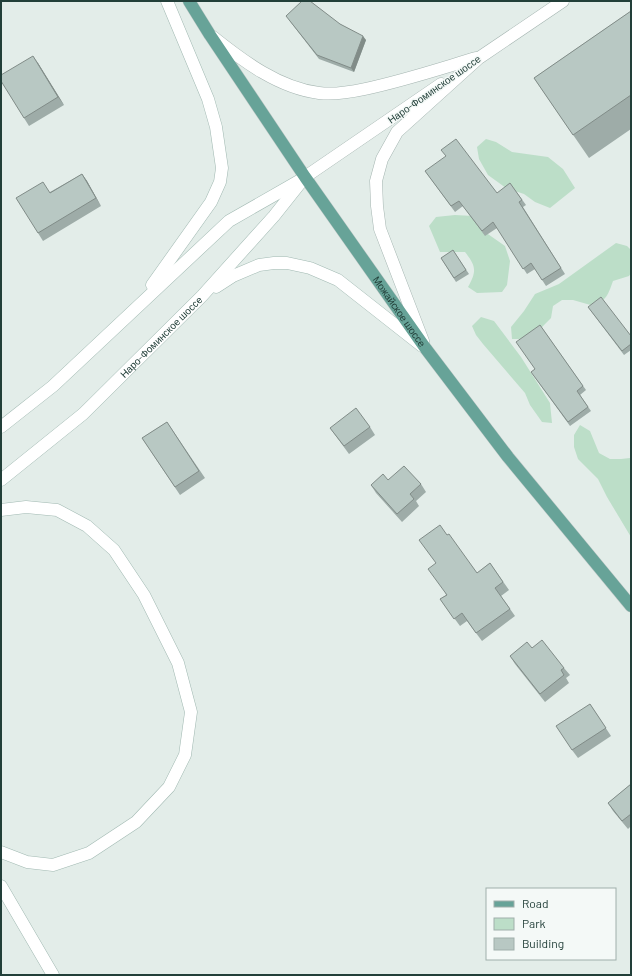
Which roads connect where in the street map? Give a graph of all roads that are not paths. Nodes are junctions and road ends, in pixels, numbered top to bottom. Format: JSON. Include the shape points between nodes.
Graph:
{"nodes":[{"id":1,"x":167,"y":1,"type":"edge"},
{"id":2,"x":189,"y":1,"type":"edge"},
{"id":3,"x":563,"y":1,"type":"edge"},
{"id":4,"x":210,"y":35,"type":"junction"},
{"id":5,"x":480,"y":58,"type":"junction"},
{"id":6,"x":305,"y":177,"type":"junction"},
{"id":7,"x":202,"y":296,"type":"junction"},
{"id":8,"x":137,"y":306,"type":"junction"},
{"id":9,"x":426,"y":349,"type":"junction"},
{"id":10,"x":1,"y":427,"type":"edge"},
{"id":11,"x":1,"y":480,"type":"edge"},
{"id":12,"x":1,"y":510,"type":"edge"},
{"id":13,"x":631,"y":606,"type":"edge"},
{"id":14,"x":1,"y":852,"type":"edge"},
{"id":15,"x":1,"y":886,"type":"edge"},
{"id":16,"x":53,"y":975,"type":"edge"}],
"edges":[{"from":1,"to":8,"type":"main road","via":[[208,99],[216,127],[222,168],[220,182],[211,202]]},
{"from":2,"to":4,"type":"main road","name":"Можайское шоссе"},
{"from":3,"to":5,"type":"main road","name":"Наро-Фоминское шоссе"},
{"from":4,"to":5,"type":"main road","via":[[242,60],[272,77],[298,88],[320,93],[355,91],[391,84]]},
{"from":4,"to":6,"type":"main road","name":"Можайское шоссе"},
{"from":5,"to":6,"type":"main road","name":"Наро-Фоминское шоссе"},
{"from":5,"to":9,"type":"main road","via":[[397,132],[382,159],[376,181],[380,229]]},
{"from":6,"to":7,"type":"main road","name":"Наро-Фоминское шоссе","via":[[274,216]]},
{"from":6,"to":8,"type":"main road","name":"Наро-Фоминское шоссе","via":[[229,220]]},
{"from":6,"to":9,"type":"main road","name":"Можайское шоссе"},
{"from":7,"to":9,"type":"main road","via":[[233,276],[259,265],[287,263],[310,268],[338,280]]},
{"from":7,"to":11,"type":"main road","name":"Наро-Фоминское шоссе","via":[[83,414]]},
{"from":8,"to":10,"type":"main road","name":"Наро-Фоминское шоссе","via":[[53,386]]},
{"from":9,"to":13,"type":"main road","name":"Можайское шоссе","via":[[508,457]]},
{"from":12,"to":14,"type":"main road","via":[[26,507],[57,510],[87,526],[114,550],[144,595],[178,663],[191,712],[185,755],[169,787],[136,822],[89,853],[53,865],[27,862]]},
{"from":15,"to":16,"type":"main road"}]}
